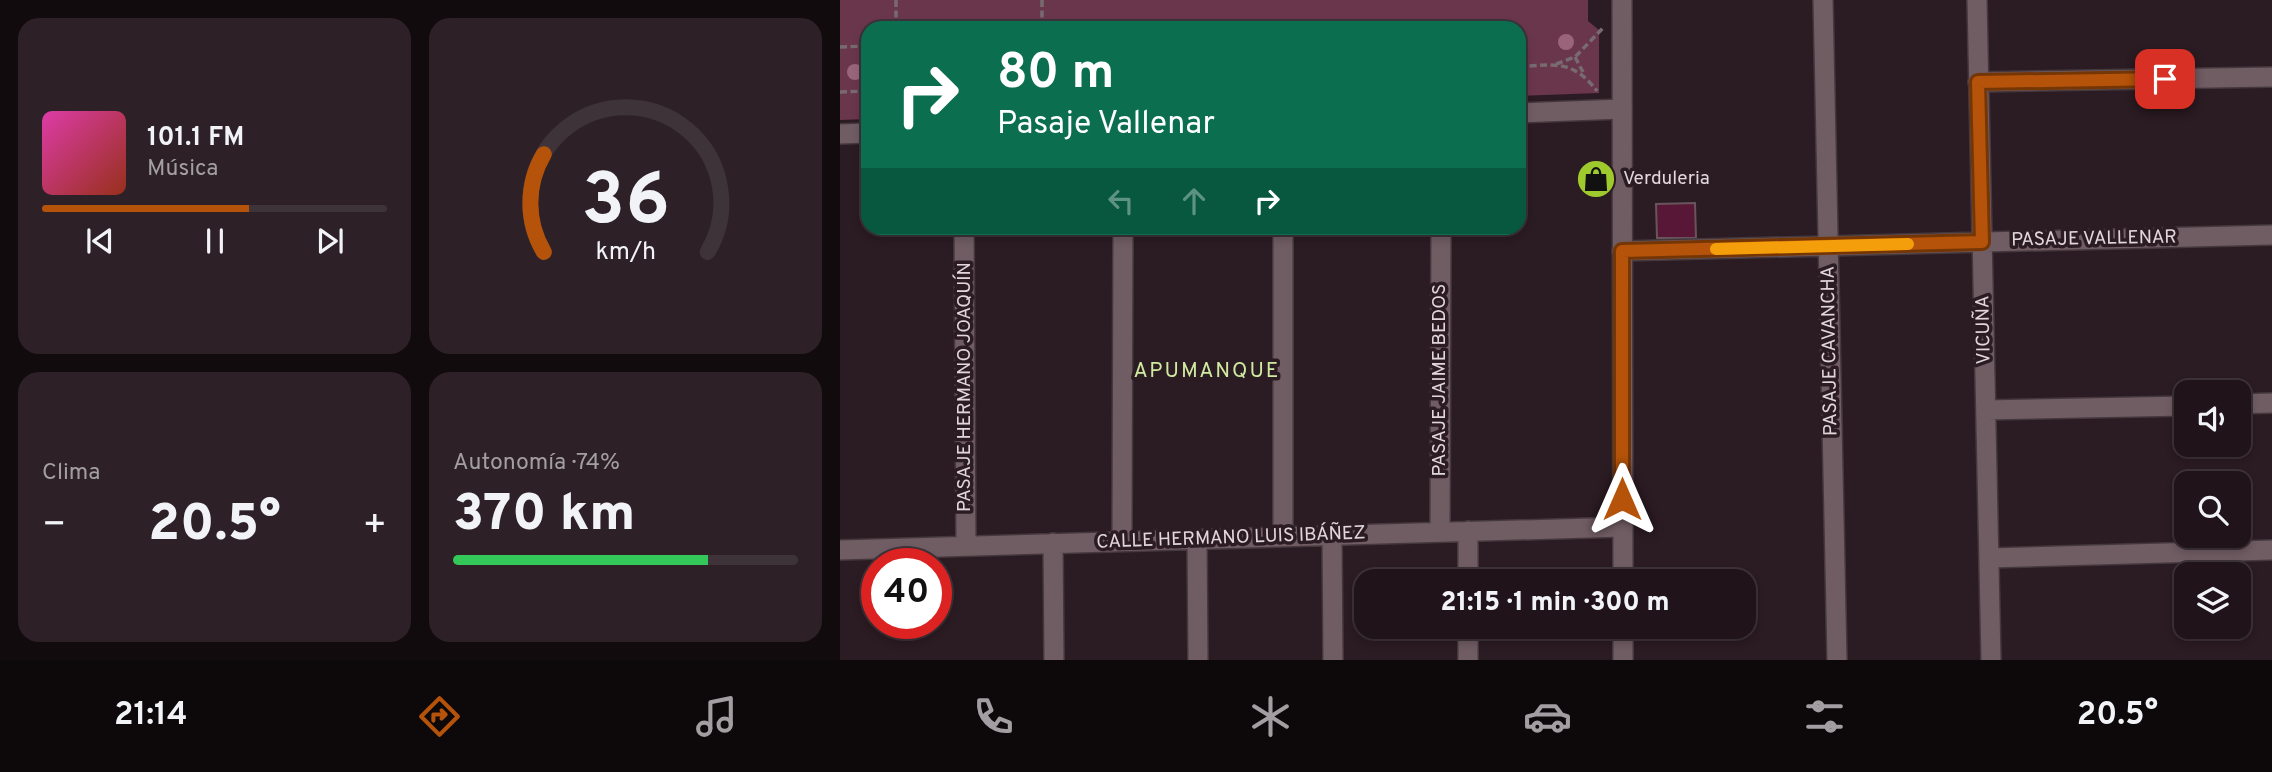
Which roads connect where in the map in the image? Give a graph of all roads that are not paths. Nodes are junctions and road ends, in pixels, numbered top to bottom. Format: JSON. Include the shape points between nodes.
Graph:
{"nodes":[{"id":1,"x":1823,"y":0,"type":"edge"},
{"id":2,"x":1976,"y":0,"type":"edge"},
{"id":3,"x":1622,"y":7,"type":"edge"},
{"id":4,"x":2272,"y":77,"type":"edge"},
{"id":5,"x":1978,"y":82,"type":"junction"},
{"id":6,"x":1622,"y":109,"type":"junction"},
{"id":7,"x":1526,"y":113,"type":"edge"},
{"id":8,"x":861,"y":133,"type":"edge"},
{"id":9,"x":840,"y":134,"type":"edge"},
{"id":10,"x":964,"y":235,"type":"edge"},
{"id":11,"x":1123,"y":235,"type":"edge"},
{"id":12,"x":1283,"y":235,"type":"edge"},
{"id":13,"x":1441,"y":235,"type":"edge"},
{"id":14,"x":2272,"y":235,"type":"edge"},
{"id":15,"x":1982,"y":242,"type":"junction"},
{"id":16,"x":1828,"y":246,"type":"junction"},
{"id":17,"x":1622,"y":251,"type":"junction"},
{"id":18,"x":2251,"y":404,"type":"edge"},
{"id":19,"x":2272,"y":404,"type":"edge"},
{"id":20,"x":2174,"y":405,"type":"edge"},
{"id":21,"x":1986,"y":410,"type":"junction"},
{"id":22,"x":1623,"y":527,"type":"junction"},
{"id":23,"x":1468,"y":531,"type":"junction"},
{"id":24,"x":1440,"y":532,"type":"junction"},
{"id":25,"x":1332,"y":536,"type":"junction"},
{"id":26,"x":1283,"y":537,"type":"junction"},
{"id":27,"x":1197,"y":539,"type":"junction"},
{"id":28,"x":1122,"y":541,"type":"junction"},
{"id":29,"x":1053,"y":543,"type":"junction"},
{"id":30,"x":967,"y":546,"type":"junction"},
{"id":31,"x":840,"y":550,"type":"edge"},
{"id":32,"x":2272,"y":550,"type":"edge"},
{"id":33,"x":1989,"y":558,"type":"junction"},
{"id":34,"x":1468,"y":569,"type":"edge"},
{"id":35,"x":1623,"y":569,"type":"edge"},
{"id":36,"x":1468,"y":639,"type":"edge"},
{"id":37,"x":1623,"y":639,"type":"edge"},
{"id":38,"x":1054,"y":660,"type":"edge"},
{"id":39,"x":1198,"y":660,"type":"edge"},
{"id":40,"x":1333,"y":660,"type":"edge"},
{"id":41,"x":1468,"y":660,"type":"edge"},
{"id":42,"x":1623,"y":660,"type":"edge"},
{"id":43,"x":1837,"y":660,"type":"edge"},
{"id":44,"x":1992,"y":660,"type":"edge"}],
"edges":[{"from":1,"to":16,"type":"street","name":"PASAJE CAVANCHA"},
{"from":2,"to":5,"type":"street","name":"VICUÑA"},
{"from":3,"to":6,"type":"street"},
{"from":4,"to":5,"type":"street"},
{"from":5,"to":15,"type":"street","name":"VICUÑA"},
{"from":6,"to":7,"type":"street"},
{"from":6,"to":17,"type":"street"},
{"from":8,"to":9,"type":"street"},
{"from":10,"to":30,"type":"street","name":"PASAJE HERMANO JOAQUÍN"},
{"from":11,"to":28,"type":"street"},
{"from":12,"to":26,"type":"street"},
{"from":13,"to":24,"type":"street","name":"PASAJE JAIME BEDOS"},
{"from":14,"to":15,"type":"street","name":"PASAJE VALLENAR"},
{"from":15,"to":16,"type":"street","name":"PASAJE VALLENAR"},
{"from":15,"to":21,"type":"street","name":"VICUÑA"},
{"from":16,"to":17,"type":"street","name":"PASAJE VALLENAR"},
{"from":16,"to":43,"type":"street","name":"PASAJE CAVANCHA"},
{"from":17,"to":22,"type":"street"},
{"from":18,"to":19,"type":"street"},
{"from":20,"to":21,"type":"street"},
{"from":21,"to":33,"type":"street","name":"VICUÑA"},
{"from":22,"to":23,"type":"street","name":"CALLE HERMANO LUIS IBÁÑEZ"},
{"from":22,"to":35,"type":"street"},
{"from":23,"to":24,"type":"street","name":"CALLE HERMANO LUIS IBÁÑEZ"},
{"from":23,"to":34,"type":"street"},
{"from":24,"to":25,"type":"street","name":"CALLE HERMANO LUIS IBÁÑEZ"},
{"from":25,"to":26,"type":"street","name":"CALLE HERMANO LUIS IBÁÑEZ"},
{"from":25,"to":40,"type":"street"},
{"from":26,"to":27,"type":"street","name":"CALLE HERMANO LUIS IBÁÑEZ"},
{"from":27,"to":28,"type":"street","name":"CALLE HERMANO LUIS IBÁÑEZ"},
{"from":27,"to":39,"type":"street"},
{"from":28,"to":29,"type":"street","name":"CALLE HERMANO LUIS IBÁÑEZ"},
{"from":29,"to":30,"type":"street","name":"CALLE HERMANO LUIS IBÁÑEZ"},
{"from":29,"to":38,"type":"street"},
{"from":30,"to":31,"type":"street","name":"CALLE HERMANO LUIS IBÁÑEZ"},
{"from":32,"to":33,"type":"street"},
{"from":33,"to":44,"type":"street","name":"VICUÑA"},
{"from":36,"to":41,"type":"street"},
{"from":37,"to":42,"type":"street"}]}
